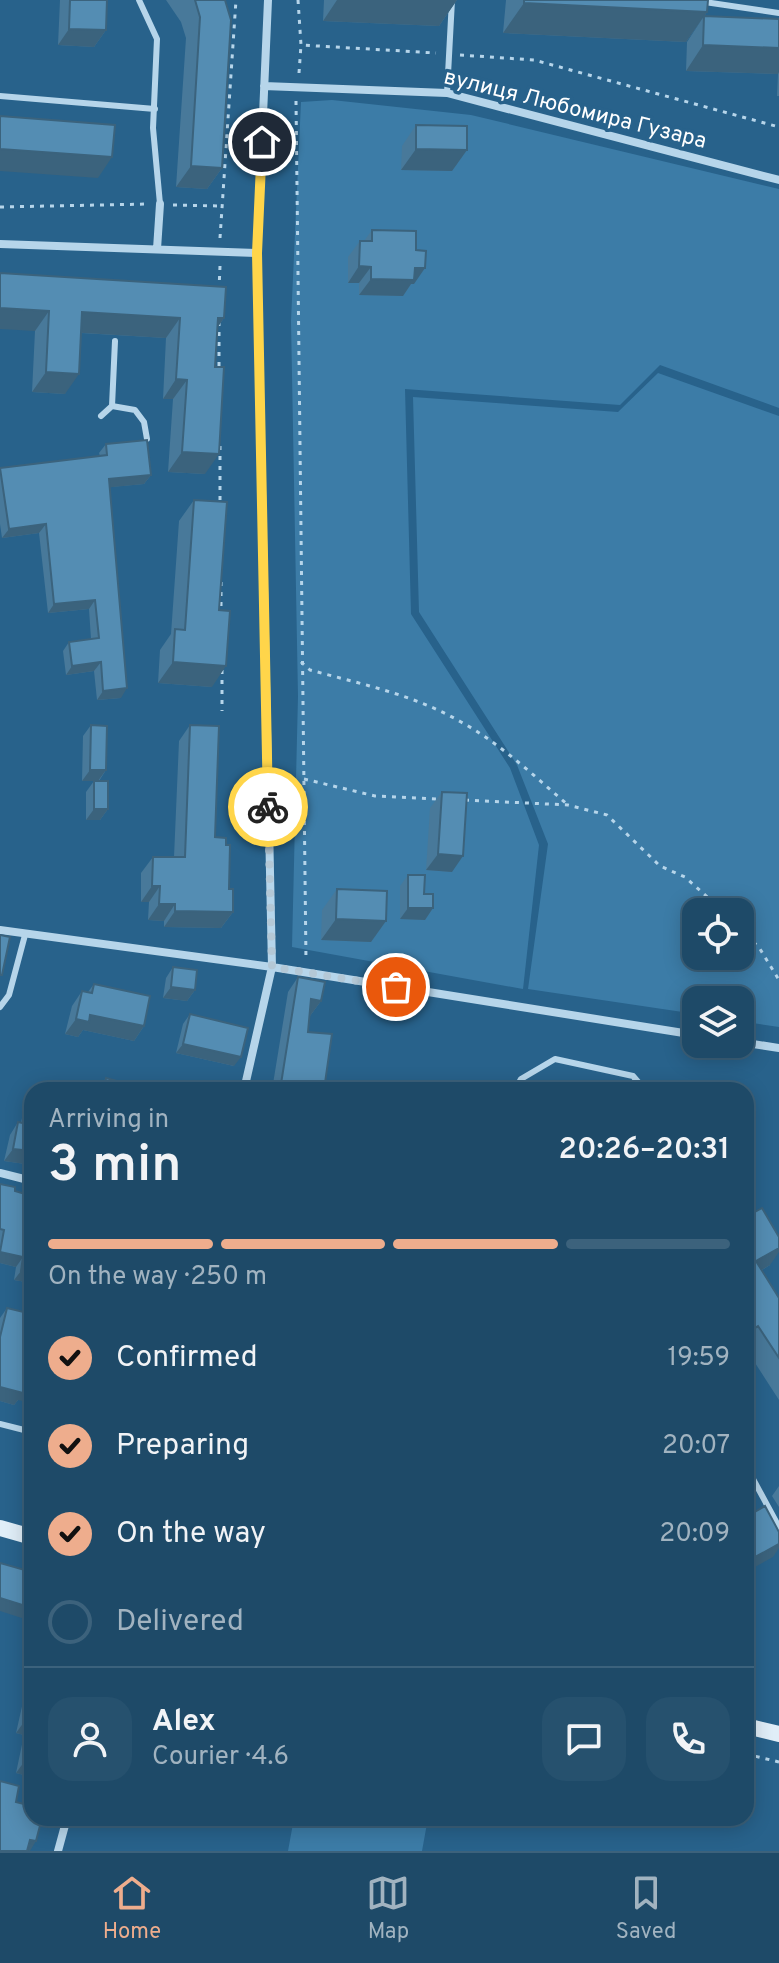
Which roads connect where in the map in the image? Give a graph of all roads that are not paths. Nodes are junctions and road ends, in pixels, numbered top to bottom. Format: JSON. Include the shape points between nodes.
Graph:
{"nodes":[{"id":1,"x":139,"y":0,"type":"edge"},
{"id":2,"x":268,"y":0,"type":"edge"},
{"id":3,"x":452,"y":0,"type":"edge"},
{"id":4,"x":691,"y":0,"type":"edge"},
{"id":5,"x":779,"y":13,"type":"edge"},
{"id":6,"x":264,"y":86,"type":"junction"},
{"id":7,"x":447,"y":93,"type":"junction"},
{"id":8,"x":0,"y":96,"type":"edge"},
{"id":9,"x":155,"y":109,"type":"junction"},
{"id":10,"x":779,"y":180,"type":"edge"},
{"id":11,"x":160,"y":204,"type":"joint"},
{"id":12,"x":0,"y":244,"type":"edge"},
{"id":13,"x":157,"y":249,"type":"junction"},
{"id":14,"x":257,"y":253,"type":"junction"},
{"id":15,"x":115,"y":341,"type":"dead end"},
{"id":16,"x":112,"y":406,"type":"junction"},
{"id":17,"x":101,"y":416,"type":"dead end"},
{"id":18,"x":147,"y":439,"type":"edge"},
{"id":19,"x":0,"y":930,"type":"edge"},
{"id":20,"x":25,"y":935,"type":"junction"},
{"id":21,"x":272,"y":967,"type":"junction"},
{"id":22,"x":0,"y":1007,"type":"edge"},
{"id":23,"x":682,"y":1033,"type":"edge"},
{"id":24,"x":754,"y":1044,"type":"edge"},
{"id":25,"x":779,"y":1048,"type":"edge"},
{"id":26,"x":246,"y":1082,"type":"edge"},
{"id":27,"x":519,"y":1082,"type":"edge"},
{"id":28,"x":638,"y":1082,"type":"edge"},
{"id":29,"x":0,"y":1173,"type":"edge"},
{"id":30,"x":24,"y":1179,"type":"edge"},
{"id":31,"x":0,"y":1424,"type":"edge"},
{"id":32,"x":24,"y":1430,"type":"edge"},
{"id":33,"x":754,"y":1481,"type":"edge"},
{"id":34,"x":779,"y":1527,"type":"edge"},
{"id":35,"x":0,"y":1528,"type":"edge"},
{"id":36,"x":24,"y":1535,"type":"edge"},
{"id":37,"x":754,"y":1728,"type":"edge"},
{"id":38,"x":779,"y":1734,"type":"edge"},
{"id":39,"x":65,"y":1826,"type":"edge"},
{"id":40,"x":58,"y":1851,"type":"edge"}],
"edges":[{"from":1,"to":9,"type":"lane","via":[[157,39]]},
{"from":2,"to":6,"type":"street"},
{"from":3,"to":7,"type":"lane"},
{"from":4,"to":5,"type":"lane"},
{"from":6,"to":7,"type":"street","name":"вулиця Любомира Гузара"},
{"from":6,"to":14,"type":"street"},
{"from":7,"to":10,"type":"street","name":"вулиця Любомира Гузара"},
{"from":8,"to":9,"type":"lane"},
{"from":9,"to":11,"type":"lane"},
{"from":11,"to":13,"type":"street"},
{"from":12,"to":13,"type":"street"},
{"from":13,"to":14,"type":"street"},
{"from":14,"to":21,"type":"street"},
{"from":15,"to":16,"type":"lane"},
{"from":16,"to":17,"type":"lane"},
{"from":16,"to":18,"type":"lane","via":[[139,413]]},
{"from":19,"to":20,"type":"street"},
{"from":20,"to":21,"type":"street"},
{"from":20,"to":22,"type":"lane","via":[[9,995]]},
{"from":21,"to":23,"type":"street"},
{"from":21,"to":26,"type":"street"},
{"from":24,"to":25,"type":"street"},
{"from":27,"to":28,"type":"lane","via":[[555,1059],[633,1076]]},
{"from":29,"to":30,"type":"street"},
{"from":31,"to":32,"type":"lane"},
{"from":33,"to":34,"type":"lane"},
{"from":35,"to":36,"type":"street"},
{"from":37,"to":38,"type":"street"},
{"from":39,"to":40,"type":"street"}]}
